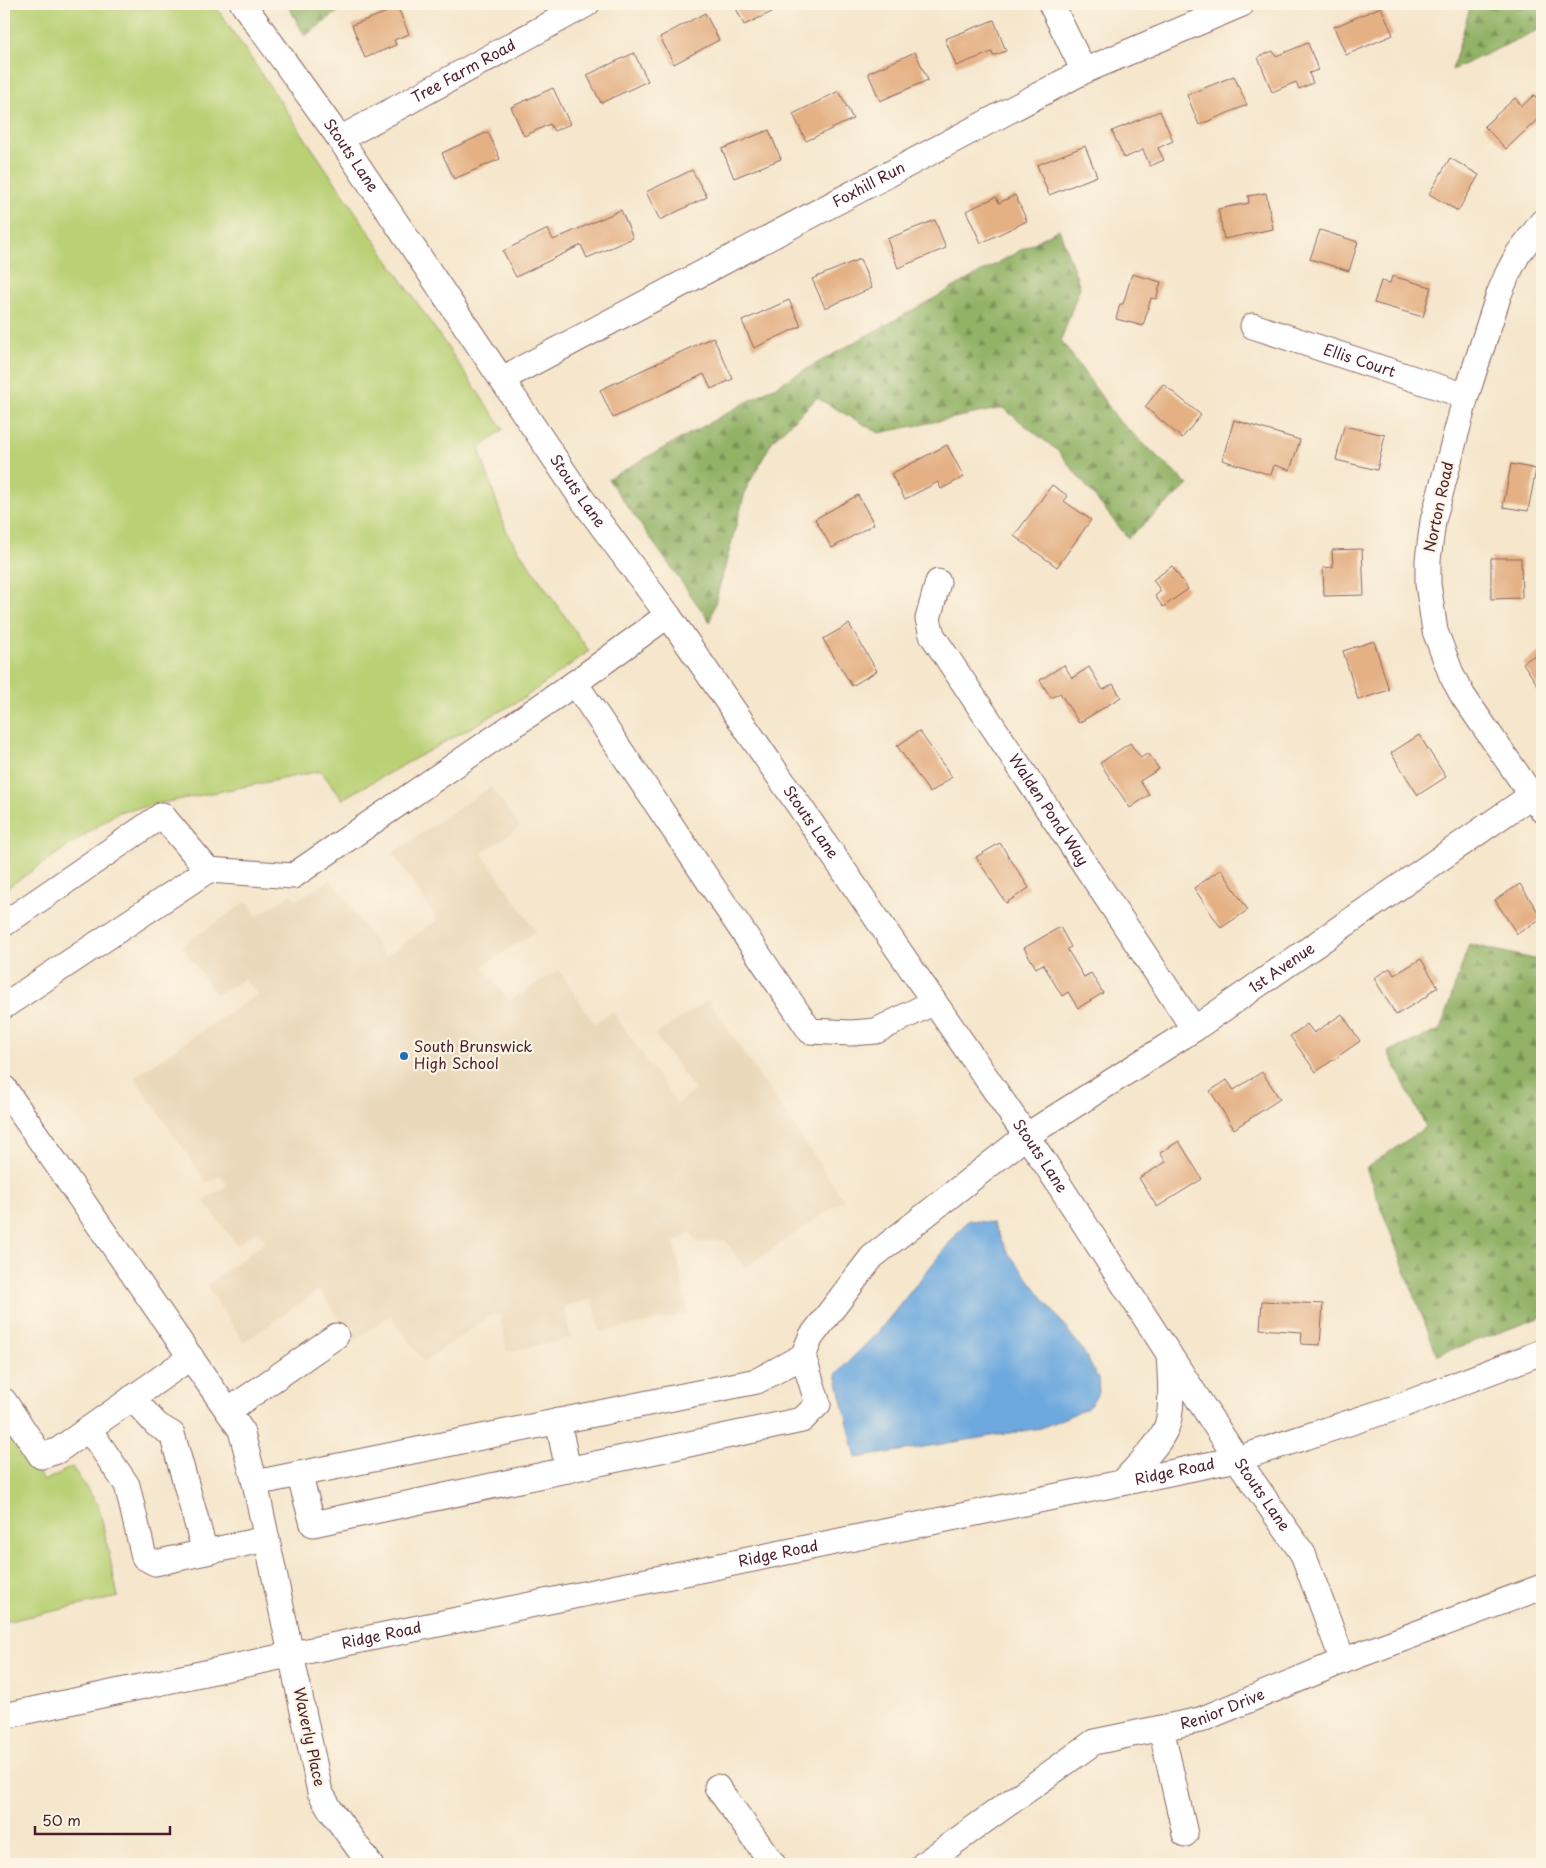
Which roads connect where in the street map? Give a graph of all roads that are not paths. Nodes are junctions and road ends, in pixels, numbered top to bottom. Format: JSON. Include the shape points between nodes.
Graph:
{"nodes":[{"id":1,"x":243,"y":4,"type":"edge"},
{"id":2,"x":587,"y":4,"type":"edge"},
{"id":3,"x":1051,"y":4,"type":"edge"},
{"id":4,"x":1242,"y":4,"type":"edge"},
{"id":5,"x":1084,"y":71,"type":"junction"},
{"id":6,"x":340,"y":138,"type":"junction"},
{"id":7,"x":1542,"y":222,"type":"edge"},
{"id":8,"x":1253,"y":326,"type":"dead end"},
{"id":9,"x":502,"y":380,"type":"junction"},
{"id":10,"x":1466,"y":396,"type":"junction"},
{"id":11,"x":938,"y":582,"type":"dead end"},
{"id":12,"x":668,"y":615,"type":"junction"},
{"id":13,"x":574,"y":683,"type":"junction"},
{"id":14,"x":1537,"y":803,"type":"edge"},
{"id":15,"x":208,"y":870,"type":"junction"},
{"id":16,"x":4,"y":924,"type":"edge"},
{"id":17,"x":934,"y":1002,"type":"junction"},
{"id":18,"x":4,"y":1006,"type":"edge"},
{"id":19,"x":1194,"y":1029,"type":"junction"},
{"id":20,"x":4,"y":1088,"type":"edge"},
{"id":21,"x":1026,"y":1136,"type":"junction"},
{"id":22,"x":336,"y":1336,"type":"dead end"},
{"id":23,"x":1542,"y":1352,"type":"edge"},
{"id":24,"x":1169,"y":1354,"type":"junction"},
{"id":25,"x":803,"y":1356,"type":"junction"},
{"id":26,"x":191,"y":1357,"type":"junction"},
{"id":27,"x":132,"y":1398,"type":"junction"},
{"id":28,"x":4,"y":1401,"type":"edge"},
{"id":29,"x":228,"y":1411,"type":"junction"},
{"id":30,"x":558,"y":1421,"type":"junction"},
{"id":31,"x":86,"y":1430,"type":"junction"},
{"id":32,"x":1237,"y":1459,"type":"junction"},
{"id":33,"x":568,"y":1470,"type":"junction"},
{"id":34,"x":299,"y":1474,"type":"junction"},
{"id":35,"x":255,"y":1483,"type":"junction"},
{"id":36,"x":1122,"y":1483,"type":"junction"},
{"id":37,"x":266,"y":1539,"type":"junction"},
{"id":38,"x":205,"y":1552,"type":"junction"},
{"id":39,"x":1542,"y":1587,"type":"edge"},
{"id":40,"x":292,"y":1654,"type":"junction"},
{"id":41,"x":1343,"y":1661,"type":"junction"},
{"id":42,"x":4,"y":1716,"type":"edge"},
{"id":43,"x":1161,"y":1728,"type":"junction"},
{"id":44,"x":717,"y":1787,"type":"dead end"},
{"id":45,"x":1185,"y":1834,"type":"dead end"},
{"id":46,"x":370,"y":1864,"type":"edge"},
{"id":47,"x":773,"y":1864,"type":"edge"},
{"id":48,"x":924,"y":1864,"type":"edge"}],
"edges":[{"from":1,"to":6,"type":"street","name":"Stouts Lane"},
{"from":2,"to":6,"type":"street","name":"Tree Farm Road"},
{"from":3,"to":5,"type":"street"},
{"from":4,"to":5,"type":"street","name":"Foxhill Run"},
{"from":5,"to":9,"type":"street","name":"Foxhill Run"},
{"from":6,"to":9,"type":"street","name":"Stouts Lane"},
{"from":7,"to":10,"type":"street","name":"Norton Road","via":[[1518,254],[1499,294]]},
{"from":8,"to":10,"type":"street","name":"Ellis Court"},
{"from":9,"to":12,"type":"street","name":"Stouts Lane","via":[[582,499]]},
{"from":10,"to":14,"type":"street","name":"Norton Road","via":[[1430,536],[1430,608],[1442,654],[1452,676]]},
{"from":11,"to":19,"type":"street","name":"Walden Pond Way","via":[[928,619],[932,635]]},
{"from":12,"to":13,"type":"street"},
{"from":12,"to":17,"type":"street","name":"Stouts Lane"},
{"from":13,"to":15,"type":"street","via":[[293,876]]},
{"from":13,"to":17,"type":"street","via":[[810,1031],[876,1031]]},
{"from":14,"to":19,"type":"street","name":"1st Avenue"},
{"from":15,"to":16,"type":"street","via":[[162,815]]},
{"from":15,"to":18,"type":"street"},
{"from":17,"to":21,"type":"street","name":"Stouts Lane"},
{"from":19,"to":21,"type":"street","name":"1st Avenue"},
{"from":20,"to":26,"type":"street","name":"Waverly Place"},
{"from":21,"to":24,"type":"street","name":"Stouts Lane"},
{"from":21,"to":25,"type":"street","name":"1st Avenue","via":[[872,1257],[811,1337]]},
{"from":22,"to":29,"type":"street"},
{"from":23,"to":32,"type":"street","name":"Ridge Road","via":[[1395,1408]]},
{"from":24,"to":32,"type":"street","name":"Stouts Lane"},
{"from":24,"to":36,"type":"street","via":[[1167,1427]]},
{"from":25,"to":30,"type":"street","via":[[757,1381]]},
{"from":25,"to":33,"type":"street","via":[[818,1404],[802,1420]]},
{"from":26,"to":27,"type":"street"},
{"from":26,"to":29,"type":"street","name":"Waverly Place"},
{"from":27,"to":31,"type":"street"},
{"from":27,"to":38,"type":"street","via":[[157,1425],[172,1434]]},
{"from":28,"to":31,"type":"street","via":[[42,1456]]},
{"from":29,"to":35,"type":"street","name":"Waverly Place","via":[[241,1430]]},
{"from":30,"to":33,"type":"street"},
{"from":30,"to":34,"type":"street"},
{"from":31,"to":38,"type":"street","via":[[127,1485],[144,1557],[155,1563]]},
{"from":32,"to":36,"type":"street","name":"Ridge Road"},
{"from":32,"to":41,"type":"street","name":"Stouts Lane","via":[[1303,1554]]},
{"from":33,"to":34,"type":"street","via":[[313,1524]]},
{"from":34,"to":35,"type":"street"},
{"from":35,"to":37,"type":"street","name":"Waverly Place"},
{"from":36,"to":40,"type":"street","name":"Ridge Road"},
{"from":37,"to":38,"type":"street"},
{"from":37,"to":40,"type":"street","name":"Waverly Place"},
{"from":39,"to":41,"type":"street","name":"Renior Drive"},
{"from":40,"to":42,"type":"street","name":"Ridge Road"},
{"from":40,"to":46,"type":"street","name":"Waverly Place","via":[[320,1792]]},
{"from":41,"to":43,"type":"street","name":"Renior Drive","via":[[1200,1720]]},
{"from":43,"to":45,"type":"street"},
{"from":43,"to":48,"type":"street","name":"Renior Drive","via":[[1094,1742]]},
{"from":44,"to":47,"type":"street"}]}
